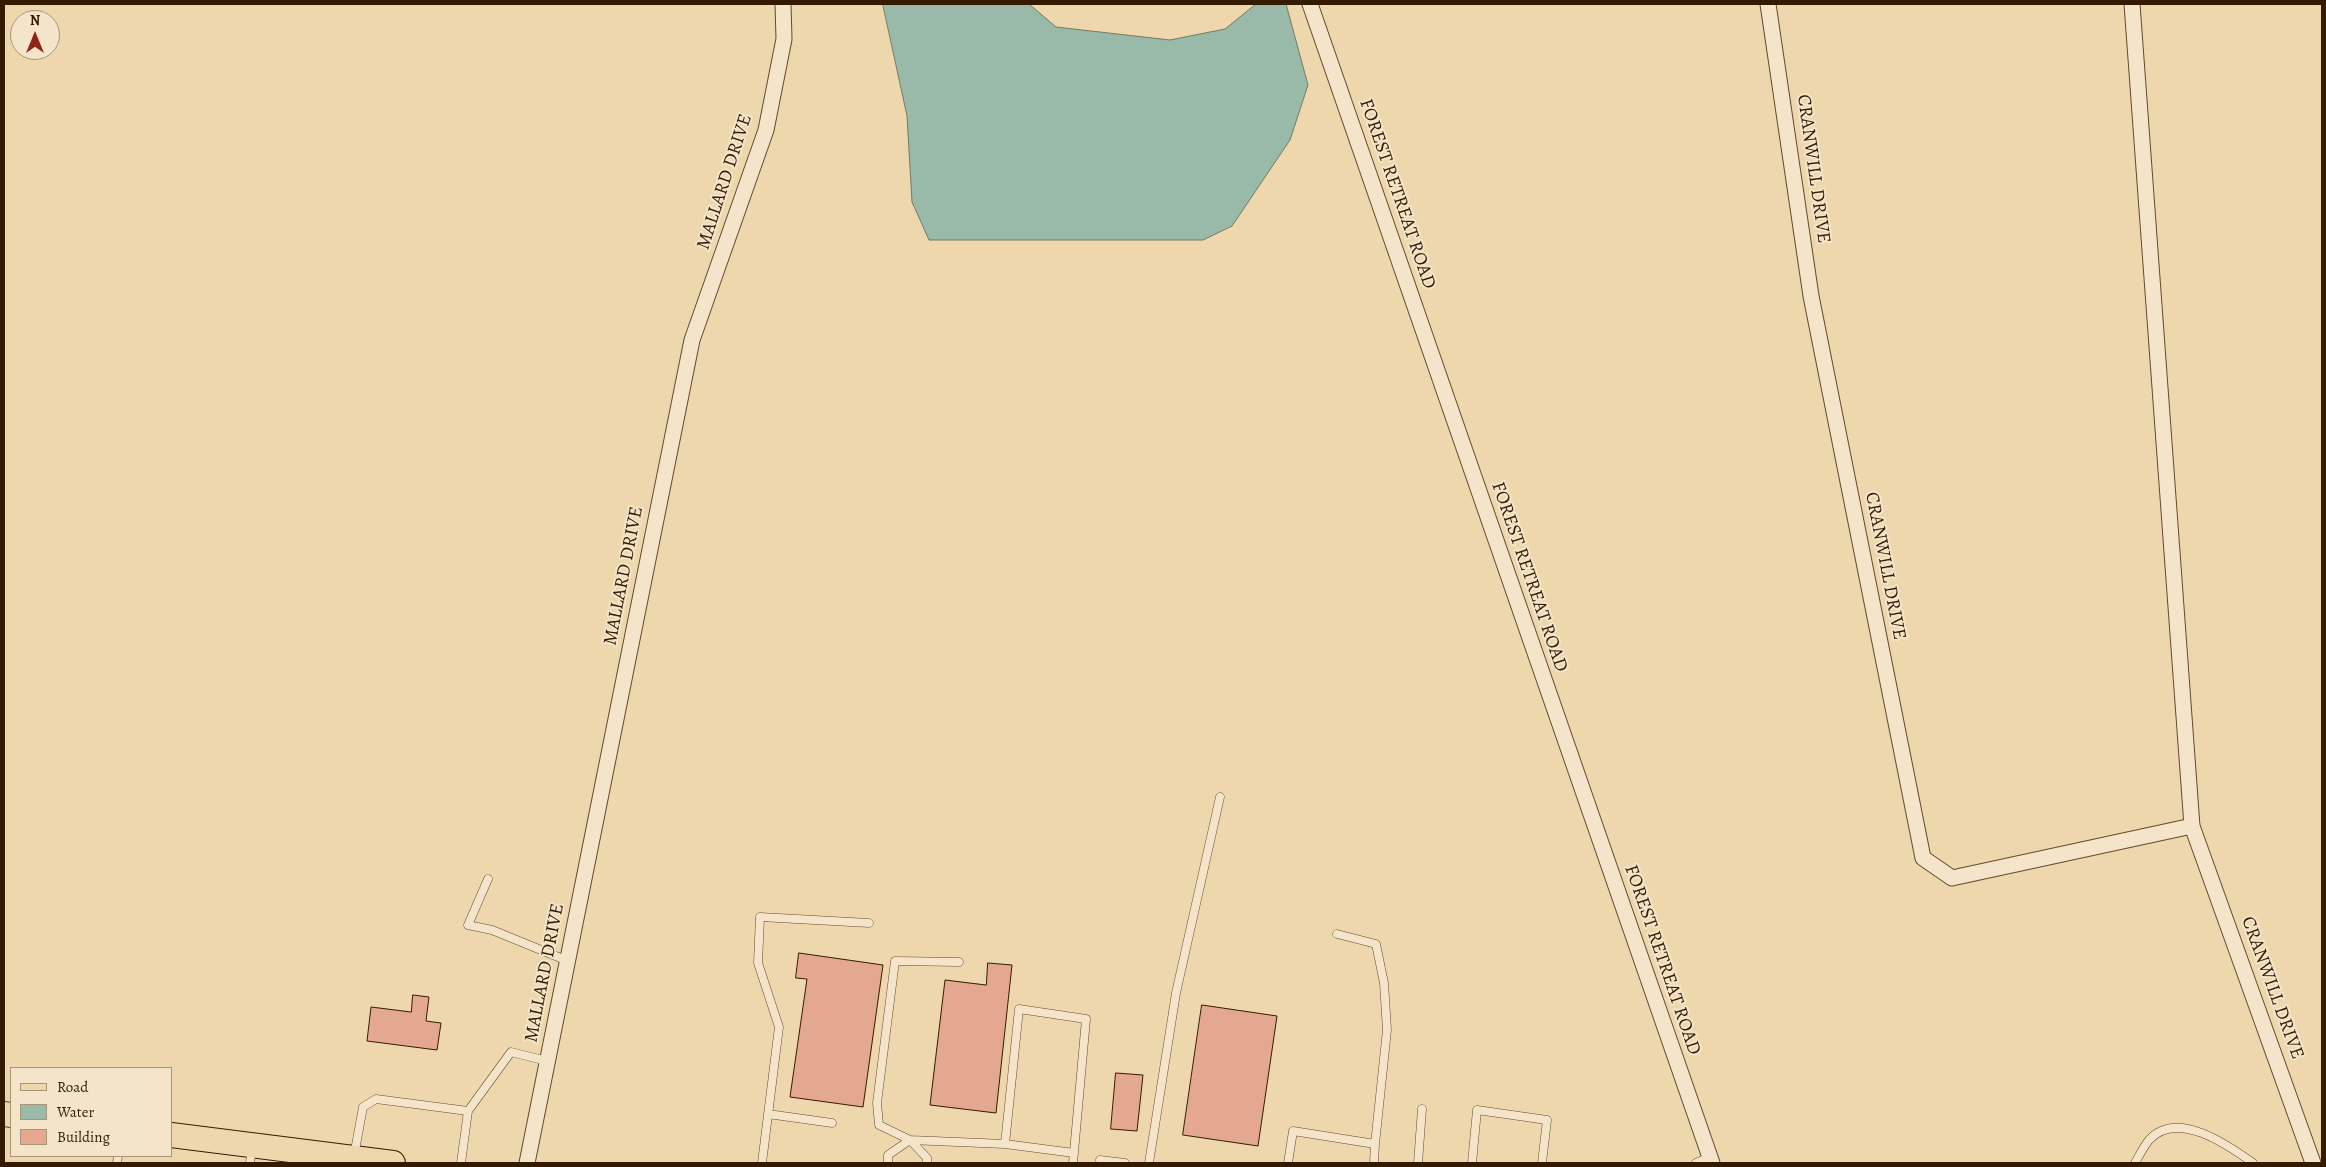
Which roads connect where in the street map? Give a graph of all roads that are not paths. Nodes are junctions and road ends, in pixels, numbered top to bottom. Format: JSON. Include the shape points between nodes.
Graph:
{"nodes":[{"id":1,"x":783,"y":4,"type":"edge"},
{"id":2,"x":1310,"y":4,"type":"edge"},
{"id":3,"x":1768,"y":4,"type":"edge"},
{"id":4,"x":2132,"y":4,"type":"edge"},
{"id":5,"x":1220,"y":797,"type":"dead end"},
{"id":6,"x":2192,"y":826,"type":"junction"},
{"id":7,"x":488,"y":879,"type":"dead end"},
{"id":8,"x":869,"y":923,"type":"dead end"},
{"id":9,"x":1337,"y":934,"type":"dead end"},
{"id":10,"x":568,"y":961,"type":"junction"},
{"id":11,"x":959,"y":962,"type":"dead end"},
{"id":12,"x":547,"y":1061,"type":"junction"},
{"id":13,"x":1422,"y":1109,"type":"dead end"},
{"id":14,"x":468,"y":1111,"type":"junction"},
{"id":15,"x":768,"y":1114,"type":"junction"},
{"id":16,"x":832,"y":1123,"type":"dead end"},
{"id":17,"x":172,"y":1135,"type":"edge"},
{"id":18,"x":910,"y":1140,"type":"junction"},
{"id":19,"x":1005,"y":1144,"type":"junction"},
{"id":20,"x":1375,"y":1144,"type":"junction"},
{"id":21,"x":1074,"y":1153,"type":"junction"},
{"id":22,"x":251,"y":1154,"type":"edge"},
{"id":23,"x":353,"y":1158,"type":"junction"},
{"id":24,"x":1100,"y":1160,"type":"dead end"},
{"id":25,"x":1711,"y":1160,"type":"edge"},
{"id":26,"x":394,"y":1163,"type":"edge"},
{"id":27,"x":461,"y":1163,"type":"edge"},
{"id":28,"x":527,"y":1163,"type":"edge"},
{"id":29,"x":762,"y":1163,"type":"edge"},
{"id":30,"x":888,"y":1163,"type":"edge"},
{"id":31,"x":927,"y":1163,"type":"edge"},
{"id":32,"x":1073,"y":1163,"type":"edge"},
{"id":33,"x":1125,"y":1163,"type":"edge"},
{"id":34,"x":1149,"y":1163,"type":"edge"},
{"id":35,"x":1288,"y":1163,"type":"edge"},
{"id":36,"x":1374,"y":1163,"type":"edge"},
{"id":37,"x":1418,"y":1163,"type":"edge"},
{"id":38,"x":1472,"y":1163,"type":"edge"},
{"id":39,"x":1542,"y":1163,"type":"edge"},
{"id":40,"x":1696,"y":1163,"type":"edge"},
{"id":41,"x":2135,"y":1163,"type":"edge"},
{"id":42,"x":2253,"y":1163,"type":"edge"},
{"id":43,"x":2313,"y":1163,"type":"edge"}],
"edges":[{"from":1,"to":10,"type":"street","name":"MALLARD DRIVE","via":[[784,39],[766,130],[692,340]]},
{"from":2,"to":25,"type":"street","name":"FOREST RETREAT ROAD"},
{"from":3,"to":6,"type":"street","name":"CRANWILL DRIVE","via":[[1811,296],[1922,858],[1952,878]]},
{"from":4,"to":6,"type":"street","name":"CRANWILL DRIVE"},
{"from":5,"to":34,"type":"lane","via":[[1178,984]]},
{"from":6,"to":43,"type":"street","name":"CRANWILL DRIVE"},
{"from":7,"to":10,"type":"lane","via":[[468,925],[492,930]]},
{"from":8,"to":15,"type":"lane","via":[[760,917],[758,963],[779,1027]]},
{"from":9,"to":20,"type":"lane","via":[[1376,944],[1384,983],[1387,1030]]},
{"from":10,"to":12,"type":"street","name":"MALLARD DRIVE"},
{"from":11,"to":18,"type":"lane","via":[[895,961],[877,1103],[880,1125]]},
{"from":12,"to":14,"type":"lane","via":[[511,1052]]},
{"from":12,"to":28,"type":"street","name":"MALLARD DRIVE"},
{"from":13,"to":37,"type":"lane"},
{"from":14,"to":23,"type":"lane","via":[[376,1099],[363,1106]]},
{"from":14,"to":27,"type":"lane"},
{"from":15,"to":16,"type":"lane"},
{"from":15,"to":29,"type":"lane"},
{"from":17,"to":22,"type":"main road"},
{"from":18,"to":19,"type":"lane"},
{"from":18,"to":30,"type":"lane","via":[[888,1155]]},
{"from":18,"to":31,"type":"lane","via":[[927,1158]]},
{"from":19,"to":21,"type":"lane"},
{"from":19,"to":21,"type":"lane","via":[[1019,1008],[1086,1019]]},
{"from":20,"to":35,"type":"lane","via":[[1293,1131]]},
{"from":20,"to":36,"type":"lane"},
{"from":21,"to":32,"type":"lane"},
{"from":22,"to":23,"type":"main road"},
{"from":23,"to":26,"type":"main road"},
{"from":24,"to":33,"type":"lane"},
{"from":25,"to":40,"type":"lane"},
{"from":38,"to":39,"type":"lane","via":[[1477,1110],[1547,1120]]},
{"from":41,"to":42,"type":"lane","via":[[2150,1139],[2169,1129],[2203,1133]]}]}
